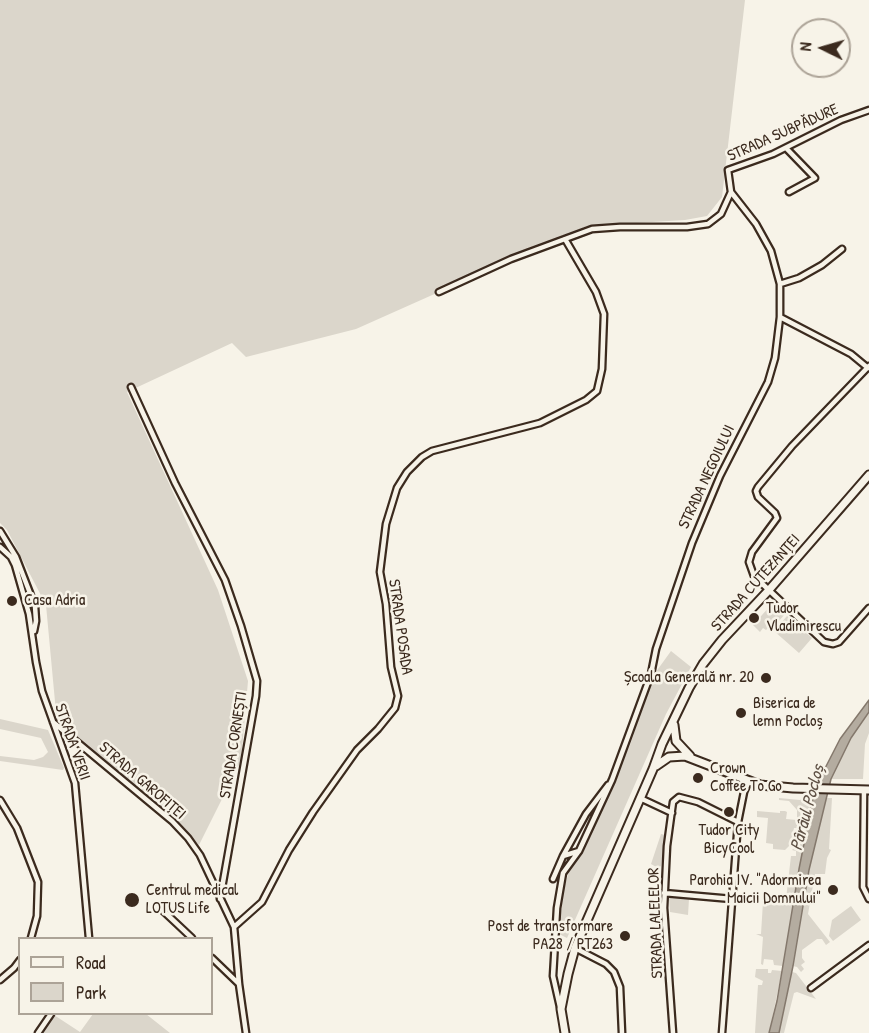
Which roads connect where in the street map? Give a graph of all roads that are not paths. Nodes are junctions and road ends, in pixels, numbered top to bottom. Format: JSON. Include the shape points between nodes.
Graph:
{"nodes":[{"id":1,"x":869,"y":110,"type":"edge"},
{"id":2,"x":786,"y":148,"type":"junction"},
{"id":3,"x":731,"y":192,"type":"junction"},
{"id":4,"x":789,"y":192,"type":"dead end"},
{"id":5,"x":565,"y":239,"type":"junction"},
{"id":6,"x":842,"y":249,"type":"dead end"},
{"id":7,"x":780,"y":284,"type":"junction"},
{"id":8,"x":439,"y":292,"type":"dead end"},
{"id":9,"x":780,"y":317,"type":"junction"},
{"id":10,"x":868,"y":367,"type":"edge"},
{"id":11,"x":131,"y":387,"type":"dead end"},
{"id":12,"x":869,"y":475,"type":"edge"},
{"id":13,"x":0,"y":531,"type":"edge"},
{"id":14,"x":0,"y":547,"type":"edge"},
{"id":15,"x":769,"y":590,"type":"junction"},
{"id":16,"x":869,"y":608,"type":"edge"},
{"id":17,"x":33,"y":634,"type":"junction"},
{"id":18,"x":675,"y":718,"type":"junction"},
{"id":19,"x":53,"y":722,"type":"junction"},
{"id":20,"x":678,"y":743,"type":"junction"},
{"id":21,"x":662,"y":744,"type":"junction"},
{"id":22,"x":672,"y":756,"type":"junction"},
{"id":23,"x":695,"y":759,"type":"junction"},
{"id":24,"x":653,"y":769,"type":"junction"},
{"id":25,"x":612,"y":781,"type":"junction"},
{"id":26,"x":749,"y":781,"type":"junction"},
{"id":27,"x":866,"y":790,"type":"edge"},
{"id":28,"x":640,"y":798,"type":"junction"},
{"id":29,"x":0,"y":800,"type":"edge"},
{"id":30,"x":672,"y":813,"type":"junction"},
{"id":31,"x":738,"y":822,"type":"junction"},
{"id":32,"x":579,"y":850,"type":"junction"},
{"id":33,"x":563,"y":856,"type":"junction"},
{"id":34,"x":553,"y":879,"type":"dead end"},
{"id":35,"x":664,"y":893,"type":"junction"},
{"id":36,"x":220,"y":899,"type":"junction"},
{"id":37,"x":732,"y":899,"type":"junction"},
{"id":38,"x":869,"y":899,"type":"edge"},
{"id":39,"x":159,"y":907,"type":"dead end"},
{"id":40,"x":234,"y":927,"type":"junction"},
{"id":41,"x":32,"y":937,"type":"edge"},
{"id":42,"x":89,"y":937,"type":"edge"},
{"id":43,"x":190,"y":937,"type":"edge"},
{"id":44,"x":869,"y":945,"type":"edge"},
{"id":45,"x":575,"y":948,"type":"junction"},
{"id":46,"x":213,"y":959,"type":"edge"},
{"id":47,"x":18,"y":963,"type":"edge"},
{"id":48,"x":0,"y":980,"type":"edge"},
{"id":49,"x":239,"y":984,"type":"junction"},
{"id":50,"x":811,"y":988,"type":"dead end"},
{"id":51,"x":561,"y":1009,"type":"junction"},
{"id":52,"x":50,"y":1015,"type":"edge"},
{"id":53,"x":38,"y":1033,"type":"edge"},
{"id":54,"x":246,"y":1033,"type":"edge"},
{"id":55,"x":565,"y":1033,"type":"edge"},
{"id":56,"x":622,"y":1033,"type":"edge"},
{"id":57,"x":673,"y":1033,"type":"edge"},
{"id":58,"x":722,"y":1033,"type":"edge"}],
"edges":[{"from":1,"to":2,"type":"street","name":"STRADA SUBPĂDURE"},
{"from":2,"to":3,"type":"street","name":"STRADA SUBPĂDURE","via":[[728,170]]},
{"from":2,"to":4,"type":"street","via":[[815,178]]},
{"from":3,"to":5,"type":"street","via":[[721,214],[708,224],[687,228],[592,229]]},
{"from":3,"to":7,"type":"street","name":"STRADA NEGOIULUI","via":[[771,251]]},
{"from":5,"to":8,"type":"street"},
{"from":5,"to":40,"type":"street","name":"STRADA POSADA","via":[[596,292],[604,314],[597,391],[540,423],[432,451],[407,472],[397,488],[386,524],[380,572],[398,696],[395,708],[357,750],[313,812],[262,902]]},
{"from":6,"to":7,"type":"street","via":[[799,278]]},
{"from":7,"to":9,"type":"street","name":"STRADA NEGOIULUI"},
{"from":9,"to":10,"type":"street"},
{"from":9,"to":25,"type":"street","name":"STRADA NEGOIULUI","via":[[768,382],[720,476],[692,543]]},
{"from":10,"to":15,"type":"street","via":[[792,446],[756,491],[777,518],[748,562],[754,576]]},
{"from":11,"to":36,"type":"street","name":"STRADA CORNEȘTI","via":[[225,580],[257,681]]},
{"from":12,"to":15,"type":"street","name":"STRADA CUTEZANȚEI"},
{"from":13,"to":17,"type":"street","via":[[35,606]]},
{"from":14,"to":17,"type":"street","name":"STRADA VERII","via":[[11,557]]},
{"from":15,"to":16,"type":"street","via":[[824,642],[833,644]]},
{"from":15,"to":18,"type":"street","name":"STRADA CUTEZANȚEI","via":[[703,664]]},
{"from":17,"to":19,"type":"street","name":"STRADA VERII","via":[[42,691]]},
{"from":18,"to":20,"type":"street","name":"STRADA CUTEZANȚEI"},
{"from":18,"to":21,"type":"street","name":"STRADA CUTEZANȚEI"},
{"from":18,"to":28,"type":"street","via":[[660,743]]},
{"from":19,"to":36,"type":"street","name":"STRADA GAROFIȚEI","via":[[188,838]]},
{"from":19,"to":42,"type":"street","name":"STRADA VERII","via":[[75,783]]},
{"from":20,"to":21,"type":"street","via":[[668,739]]},
{"from":20,"to":22,"type":"street","via":[[678,752]]},
{"from":20,"to":23,"type":"street"},
{"from":21,"to":22,"type":"street","via":[[662,752]]},
{"from":21,"to":24,"type":"street","name":"STRADA CUTEZANȚEI"},
{"from":22,"to":23,"type":"street"},
{"from":22,"to":24,"type":"street","name":"STRADA CUTEZANȚEI"},
{"from":23,"to":26,"type":"street"},
{"from":24,"to":28,"type":"street","name":"STRADA CUTEZANȚEI"},
{"from":25,"to":32,"type":"street","name":"STRADA NEGOIULUI"},
{"from":25,"to":33,"type":"street","name":"STRADA NEGOIULUI","via":[[586,814]]},
{"from":26,"to":27,"type":"street","via":[[777,787]]},
{"from":26,"to":31,"type":"street"},
{"from":27,"to":38,"type":"street","via":[[863,886]]},
{"from":28,"to":30,"type":"street"},
{"from":28,"to":45,"type":"street","name":"STRADA CUTEZANȚEI"},
{"from":29,"to":41,"type":"street","via":[[17,828],[38,882]]},
{"from":30,"to":31,"type":"street","via":[[679,797]]},
{"from":30,"to":35,"type":"street","name":"STRADA LALELELOR"},
{"from":31,"to":37,"type":"street"},
{"from":32,"to":33,"type":"street"},
{"from":32,"to":51,"type":"street","name":"STRADA NEGOIULUI","via":[[559,886],[553,976]]},
{"from":33,"to":34,"type":"street","name":"STRADA NEGOIULUI"},
{"from":35,"to":37,"type":"street"},
{"from":35,"to":57,"type":"street","name":"STRADA LALELELOR"},
{"from":36,"to":40,"type":"street"},
{"from":37,"to":58,"type":"street"},
{"from":39,"to":43,"type":"street"},
{"from":40,"to":49,"type":"street"},
{"from":44,"to":50,"type":"street"},
{"from":45,"to":51,"type":"street","name":"STRADA CUTEZANȚEI"},
{"from":45,"to":56,"type":"street","via":[[614,972],[620,987]]},
{"from":46,"to":49,"type":"street"},
{"from":47,"to":48,"type":"street"},
{"from":49,"to":54,"type":"street"},
{"from":51,"to":55,"type":"street","name":"STRADA NEGOIULUI"},
{"from":52,"to":53,"type":"street"}]}
